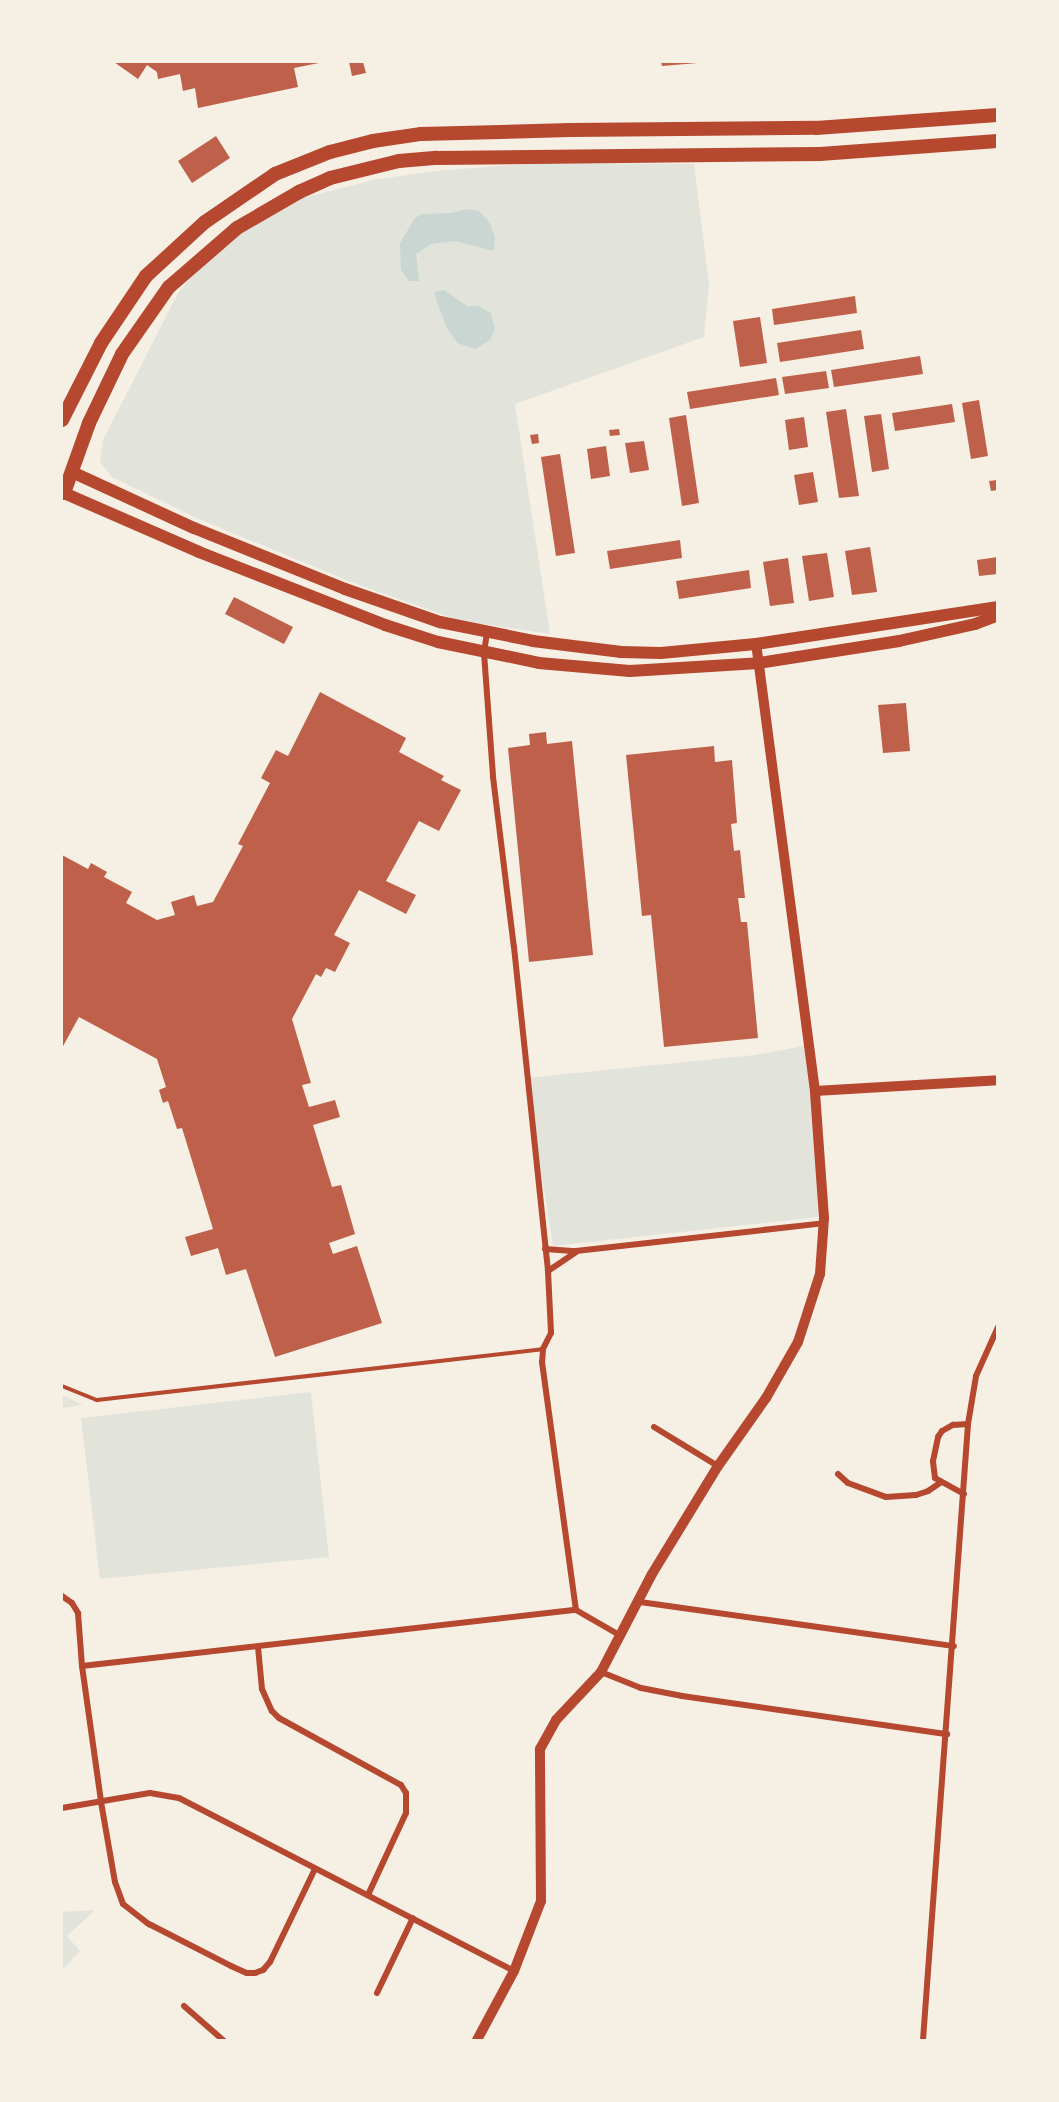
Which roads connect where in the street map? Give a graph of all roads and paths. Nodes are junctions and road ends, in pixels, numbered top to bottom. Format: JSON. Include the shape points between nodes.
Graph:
{"nodes":[{"id":1,"x":998,"y":115,"type":"edge"},
{"id":2,"x":998,"y":141,"type":"edge"},
{"id":3,"x":74,"y":392,"type":"junction"},
{"id":4,"x":62,"y":403,"type":"edge"},
{"id":5,"x":62,"y":420,"type":"edge"},
{"id":6,"x":67,"y":469,"type":"edge"},
{"id":7,"x":63,"y":492,"type":"edge"},
{"id":8,"x":998,"y":607,"type":"edge"},
{"id":9,"x":998,"y":615,"type":"edge"},
{"id":10,"x":487,"y":633,"type":"junction"},
{"id":11,"x":756,"y":644,"type":"junction"},
{"id":12,"x":484,"y":653,"type":"junction"},
{"id":13,"x":759,"y":663,"type":"junction"},
{"id":14,"x":998,"y":1080,"type":"edge"},
{"id":15,"x":815,"y":1091,"type":"junction"},
{"id":16,"x":824,"y":1223,"type":"junction"},
{"id":17,"x":545,"y":1249,"type":"junction"},
{"id":18,"x":576,"y":1251,"type":"junction"},
{"id":19,"x":548,"y":1271,"type":"junction"},
{"id":20,"x":998,"y":1327,"type":"edge"},
{"id":21,"x":543,"y":1349,"type":"junction"},
{"id":22,"x":62,"y":1386,"type":"edge"},
{"id":23,"x":968,"y":1424,"type":"junction"},
{"id":24,"x":654,"y":1427,"type":"dead end"},
{"id":25,"x":718,"y":1466,"type":"junction"},
{"id":26,"x":838,"y":1474,"type":"dead end"},
{"id":27,"x":940,"y":1483,"type":"junction"},
{"id":28,"x":964,"y":1494,"type":"junction"},
{"id":29,"x":62,"y":1596,"type":"edge"},
{"id":30,"x":640,"y":1602,"type":"junction"},
{"id":31,"x":576,"y":1610,"type":"junction"},
{"id":32,"x":622,"y":1636,"type":"junction"},
{"id":33,"x":954,"y":1646,"type":"junction"},
{"id":34,"x":258,"y":1647,"type":"junction"},
{"id":35,"x":82,"y":1666,"type":"junction"},
{"id":36,"x":601,"y":1672,"type":"junction"},
{"id":37,"x":947,"y":1734,"type":"junction"},
{"id":38,"x":101,"y":1802,"type":"junction"},
{"id":39,"x":62,"y":1808,"type":"edge"},
{"id":40,"x":315,"y":1869,"type":"junction"},
{"id":41,"x":368,"y":1895,"type":"junction"},
{"id":42,"x":413,"y":1918,"type":"junction"},
{"id":43,"x":514,"y":1971,"type":"junction"},
{"id":44,"x":376,"y":1993,"type":"dead end"},
{"id":45,"x":184,"y":2006,"type":"dead end"},
{"id":46,"x":223,"y":2040,"type":"edge"},
{"id":47,"x":477,"y":2040,"type":"edge"},
{"id":48,"x":923,"y":2040,"type":"edge"}],
"edges":[{"from":1,"to":3,"type":"highway","via":[[816,128],[421,134],[330,152],[274,174],[205,222],[146,276],[117,315]]},
{"from":2,"to":6,"type":"highway","via":[[820,153],[437,158],[399,161],[330,178],[237,228],[169,286],[122,354]]},
{"from":3,"to":4,"type":"highway"},
{"from":3,"to":5,"type":"highway"},
{"from":6,"to":7,"type":"highway"},
{"from":6,"to":10,"type":"main road","via":[[194,528],[345,589],[440,622]]},
{"from":7,"to":12,"type":"main road","via":[[337,607],[438,642]]},
{"from":8,"to":11,"type":"main road"},
{"from":9,"to":13,"type":"main road","via":[[899,641]]},
{"from":10,"to":11,"type":"main road","via":[[621,652]]},
{"from":10,"to":12,"type":"street"},
{"from":11,"to":13,"type":"street"},
{"from":12,"to":13,"type":"main road","via":[[602,670]]},
{"from":12,"to":17,"type":"street","via":[[493,777]]},
{"from":13,"to":15,"type":"street"},
{"from":14,"to":15,"type":"street"},
{"from":15,"to":16,"type":"street"},
{"from":16,"to":18,"type":"street"},
{"from":16,"to":25,"type":"street","via":[[820,1274],[798,1342],[766,1398]]},
{"from":17,"to":18,"type":"street"},
{"from":17,"to":19,"type":"street"},
{"from":18,"to":19,"type":"street"},
{"from":19,"to":21,"type":"street","via":[[551,1333]]},
{"from":20,"to":23,"type":"street","via":[[976,1376]]},
{"from":21,"to":22,"type":"lane","via":[[98,1400]]},
{"from":21,"to":31,"type":"street"},
{"from":23,"to":27,"type":"street","via":[[953,1425],[938,1437],[933,1474]]},
{"from":23,"to":28,"type":"street"},
{"from":24,"to":25,"type":"street"},
{"from":25,"to":30,"type":"street","via":[[652,1574]]},
{"from":26,"to":27,"type":"street","via":[[848,1483],[886,1497],[916,1495]]},
{"from":27,"to":28,"type":"street"},
{"from":28,"to":33,"type":"street"},
{"from":29,"to":35,"type":"street","via":[[78,1613]]},
{"from":30,"to":32,"type":"street"},
{"from":30,"to":33,"type":"street"},
{"from":31,"to":32,"type":"street"},
{"from":31,"to":34,"type":"street"},
{"from":32,"to":36,"type":"street"},
{"from":33,"to":37,"type":"street"},
{"from":34,"to":35,"type":"street"},
{"from":34,"to":41,"type":"street","via":[[262,1689],[279,1718],[401,1785],[406,1793],[406,1813]]},
{"from":35,"to":38,"type":"street"},
{"from":36,"to":37,"type":"street","via":[[641,1688],[682,1696]]},
{"from":36,"to":43,"type":"street","via":[[556,1720],[540,1749],[541,1901]]},
{"from":37,"to":48,"type":"street"},
{"from":38,"to":39,"type":"street"},
{"from":38,"to":40,"type":"street","via":[[165,1793]]},
{"from":38,"to":40,"type":"street","via":[[115,1882],[123,1904],[149,1924],[247,1973],[263,1970],[270,1962]]},
{"from":40,"to":41,"type":"street"},
{"from":41,"to":42,"type":"street"},
{"from":42,"to":43,"type":"street"},
{"from":42,"to":44,"type":"street"},
{"from":43,"to":47,"type":"street"},
{"from":45,"to":46,"type":"street"}]}
